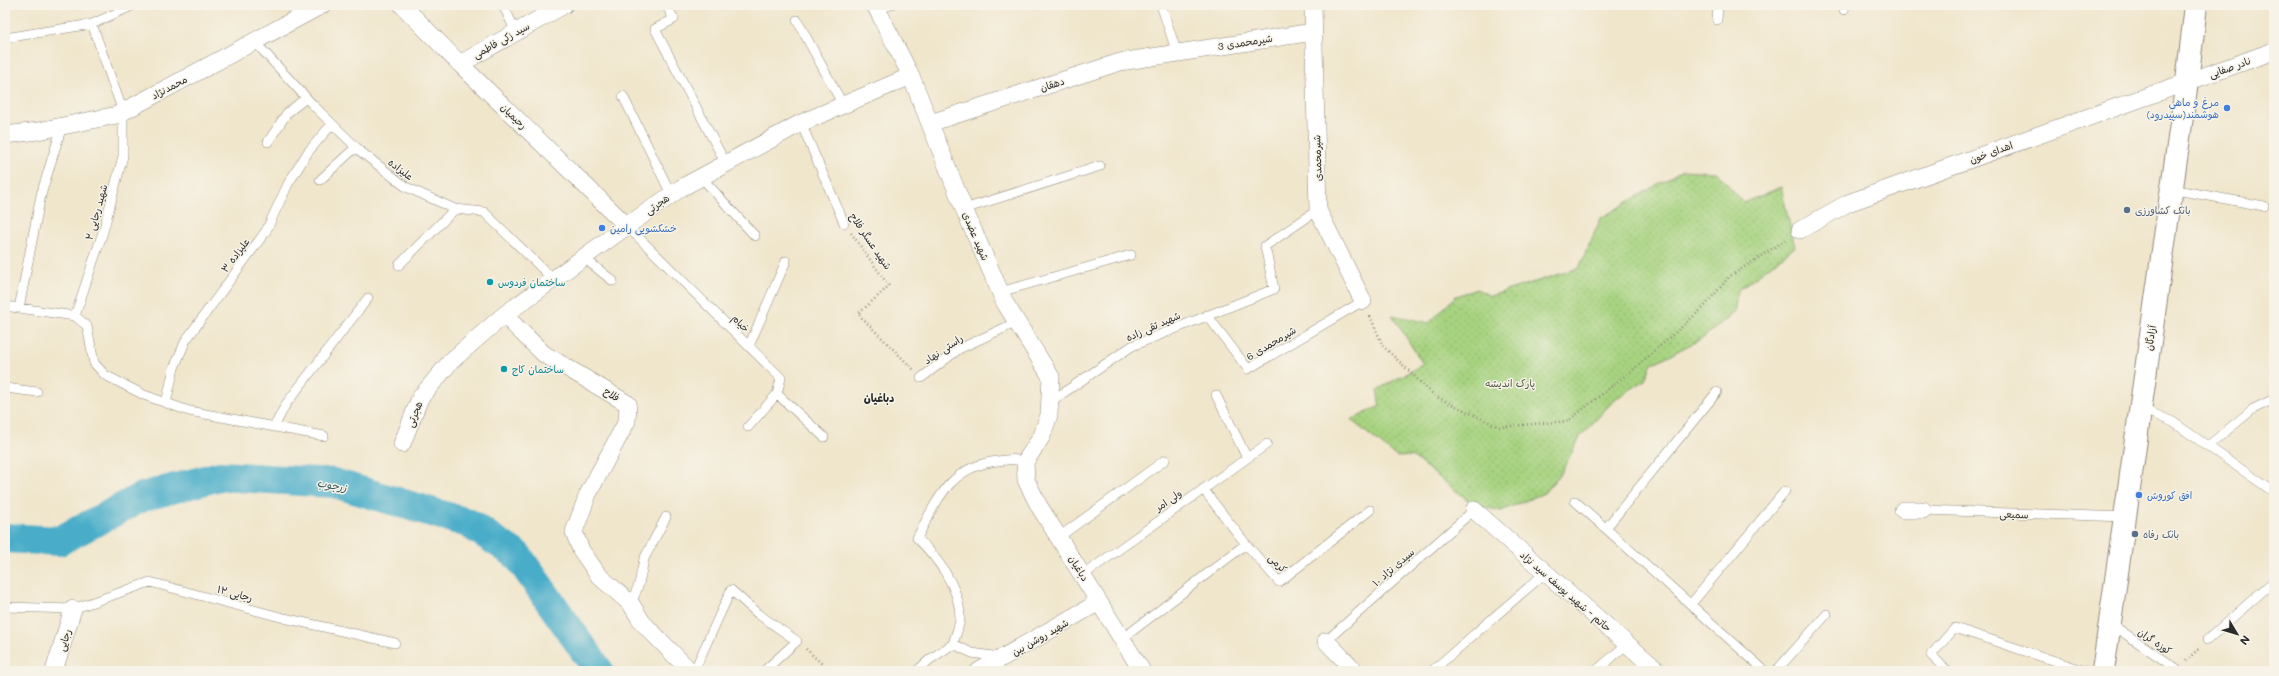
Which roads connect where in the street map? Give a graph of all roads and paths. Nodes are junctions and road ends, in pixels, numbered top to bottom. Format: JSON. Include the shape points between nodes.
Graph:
{"nodes":[{"id":1,"x":134,"y":5,"type":"edge"},
{"id":2,"x":322,"y":5,"type":"edge"},
{"id":3,"x":402,"y":5,"type":"edge"},
{"id":4,"x":503,"y":5,"type":"edge"},
{"id":5,"x":564,"y":5,"type":"edge"},
{"id":6,"x":666,"y":5,"type":"edge"},
{"id":7,"x":1161,"y":5,"type":"edge"},
{"id":8,"x":1313,"y":5,"type":"edge"},
{"id":9,"x":1718,"y":5,"type":"edge"},
{"id":10,"x":2196,"y":5,"type":"edge"},
{"id":11,"x":881,"y":6,"type":"edge"},
{"id":12,"x":797,"y":20,"type":"dead end"},
{"id":13,"x":1717,"y":20,"type":"dead end"},
{"id":14,"x":92,"y":24,"type":"junction"},
{"id":15,"x":516,"y":32,"type":"junction"},
{"id":16,"x":1313,"y":32,"type":"junction"},
{"id":17,"x":5,"y":38,"type":"edge"},
{"id":18,"x":254,"y":41,"type":"junction"},
{"id":19,"x":2274,"y":51,"type":"edge"},
{"id":20,"x":1177,"y":53,"type":"junction"},
{"id":21,"x":460,"y":64,"type":"junction"},
{"id":22,"x":911,"y":76,"type":"junction"},
{"id":23,"x":2187,"y":82,"type":"junction"},
{"id":24,"x":623,"y":96,"type":"dead end"},
{"id":25,"x":306,"y":98,"type":"junction"},
{"id":26,"x":843,"y":105,"type":"junction"},
{"id":27,"x":123,"y":112,"type":"junction"},
{"id":28,"x":930,"y":123,"type":"junction"},
{"id":29,"x":332,"y":124,"type":"junction"},
{"id":30,"x":802,"y":124,"type":"junction"},
{"id":31,"x":62,"y":126,"type":"junction"},
{"id":32,"x":5,"y":135,"type":"edge"},
{"id":33,"x":268,"y":142,"type":"dead end"},
{"id":34,"x":356,"y":147,"type":"junction"},
{"id":35,"x":726,"y":164,"type":"junction"},
{"id":36,"x":1100,"y":166,"type":"dead end"},
{"id":37,"x":701,"y":177,"type":"junction"},
{"id":38,"x":320,"y":180,"type":"dead end"},
{"id":39,"x":2172,"y":190,"type":"junction"},
{"id":40,"x":671,"y":194,"type":"junction"},
{"id":41,"x":2264,"y":206,"type":"dead end"},
{"id":42,"x":455,"y":209,"type":"junction"},
{"id":43,"x":964,"y":209,"type":"junction"},
{"id":44,"x":1318,"y":210,"type":"junction"},
{"id":45,"x":844,"y":223,"type":"joint"},
{"id":46,"x":627,"y":226,"type":"junction"},
{"id":47,"x":1800,"y":230,"type":"joint"},
{"id":48,"x":756,"y":236,"type":"dead end"},
{"id":49,"x":1131,"y":255,"type":"dead end"},
{"id":50,"x":584,"y":258,"type":"junction"},
{"id":51,"x":786,"y":262,"type":"dead end"},
{"id":52,"x":399,"y":265,"type":"dead end"},
{"id":53,"x":554,"y":280,"type":"junction"},
{"id":54,"x":613,"y":281,"type":"dead end"},
{"id":55,"x":1000,"y":292,"type":"junction"},
{"id":56,"x":368,"y":298,"type":"dead end"},
{"id":57,"x":1363,"y":301,"type":"junction"},
{"id":58,"x":5,"y":306,"type":"edge"},
{"id":59,"x":19,"y":308,"type":"junction"},
{"id":60,"x":858,"y":314,"type":"joint"},
{"id":61,"x":504,"y":315,"type":"junction"},
{"id":62,"x":1207,"y":315,"type":"junction"},
{"id":63,"x":76,"y":316,"type":"junction"},
{"id":64,"x":1017,"y":322,"type":"junction"},
{"id":65,"x":749,"y":346,"type":"junction"},
{"id":66,"x":921,"y":378,"type":"joint"},
{"id":67,"x":5,"y":388,"type":"edge"},
{"id":68,"x":37,"y":392,"type":"dead end"},
{"id":69,"x":1717,"y":392,"type":"dead end"},
{"id":70,"x":777,"y":394,"type":"junction"},
{"id":71,"x":1216,"y":395,"type":"dead end"},
{"id":72,"x":2274,"y":399,"type":"edge"},
{"id":73,"x":1050,"y":402,"type":"junction"},
{"id":74,"x":166,"y":403,"type":"junction"},
{"id":75,"x":2140,"y":408,"type":"junction"},
{"id":76,"x":748,"y":426,"type":"dead end"},
{"id":77,"x":274,"y":427,"type":"junction"},
{"id":78,"x":324,"y":436,"type":"dead end"},
{"id":79,"x":824,"y":437,"type":"dead end"},
{"id":80,"x":402,"y":444,"type":"dead end"},
{"id":81,"x":1267,"y":444,"type":"dead end"},
{"id":82,"x":2208,"y":446,"type":"junction"},
{"id":83,"x":1247,"y":458,"type":"junction"},
{"id":84,"x":1165,"y":460,"type":"dead end"},
{"id":85,"x":1025,"y":462,"type":"junction"},
{"id":86,"x":1203,"y":489,"type":"junction"},
{"id":87,"x":1785,"y":491,"type":"dead end"},
{"id":88,"x":2274,"y":492,"type":"edge"},
{"id":89,"x":1575,"y":501,"type":"dead end"},
{"id":90,"x":1370,"y":510,"type":"dead end"},
{"id":91,"x":1474,"y":510,"type":"joint"},
{"id":92,"x":1903,"y":510,"type":"dead end"},
{"id":93,"x":1923,"y":510,"type":"joint"},
{"id":94,"x":666,"y":517,"type":"dead end"},
{"id":95,"x":2126,"y":517,"type":"junction"},
{"id":96,"x":1606,"y":528,"type":"junction"},
{"id":97,"x":1059,"y":537,"type":"junction"},
{"id":98,"x":1246,"y":544,"type":"junction"},
{"id":99,"x":1546,"y":573,"type":"junction"},
{"id":100,"x":1083,"y":575,"type":"junction"},
{"id":101,"x":2274,"y":581,"type":"edge"},
{"id":102,"x":1100,"y":602,"type":"junction"},
{"id":103,"x":631,"y":604,"type":"junction"},
{"id":104,"x":1691,"y":604,"type":"junction"},
{"id":105,"x":5,"y":607,"type":"edge"},
{"id":106,"x":73,"y":609,"type":"junction"},
{"id":107,"x":1827,"y":614,"type":"dead end"},
{"id":108,"x":2111,"y":624,"type":"junction"},
{"id":109,"x":1122,"y":639,"type":"junction"},
{"id":110,"x":2207,"y":640,"type":"joint"},
{"id":111,"x":797,"y":641,"type":"junction"},
{"id":112,"x":1326,"y":641,"type":"joint"},
{"id":113,"x":395,"y":643,"type":"dead end"},
{"id":114,"x":953,"y":644,"type":"junction"},
{"id":115,"x":1627,"y":644,"type":"junction"},
{"id":116,"x":1004,"y":658,"type":"junction"},
{"id":117,"x":2177,"y":669,"type":"joint"},
{"id":118,"x":54,"y":671,"type":"edge"},
{"id":119,"x":690,"y":671,"type":"edge"},
{"id":120,"x":694,"y":671,"type":"edge"},
{"id":121,"x":764,"y":671,"type":"edge"},
{"id":122,"x":823,"y":671,"type":"edge"},
{"id":123,"x":917,"y":671,"type":"edge"},
{"id":124,"x":979,"y":671,"type":"edge"},
{"id":125,"x":1142,"y":671,"type":"edge"},
{"id":126,"x":1355,"y":671,"type":"edge"},
{"id":127,"x":1432,"y":671,"type":"edge"},
{"id":128,"x":1596,"y":671,"type":"edge"},
{"id":129,"x":1658,"y":671,"type":"edge"},
{"id":130,"x":1765,"y":671,"type":"edge"},
{"id":131,"x":1776,"y":671,"type":"edge"},
{"id":132,"x":1947,"y":671,"type":"edge"},
{"id":133,"x":2085,"y":671,"type":"edge"},
{"id":134,"x":2103,"y":671,"type":"edge"}],
"edges":[{"from":1,"to":14,"type":"lane"},
{"from":2,"to":18,"type":"street","name":"محمدنژاد"},
{"from":3,"to":21,"type":"street","name":"رحیمیان"},
{"from":4,"to":15,"type":"lane"},
{"from":5,"to":15,"type":"street","name":"سید زکی فاطمی"},
{"from":6,"to":35,"type":"lane","via":[[674,19],[656,29]]},
{"from":7,"to":20,"type":"lane"},
{"from":8,"to":16,"type":"street","name":"شیرمحمدی"},
{"from":9,"to":13,"type":"lane"},
{"from":10,"to":23,"type":"main road","name":"آزادگان"},
{"from":11,"to":22,"type":"street","name":"شهید عضدی"},
{"from":12,"to":26,"type":"lane"},
{"from":14,"to":17,"type":"lane"},
{"from":14,"to":27,"type":"lane","name":"شهید رجایی ۲"},
{"from":15,"to":21,"type":"street","name":"سید زکی فاطمی"},
{"from":16,"to":20,"type":"street","name":"شیرمحمدی 3"},
{"from":16,"to":44,"type":"street","name":"شیرمحمدی"},
{"from":18,"to":25,"type":"lane","name":"علیزاده"},
{"from":18,"to":27,"type":"street","name":"محمدنژاد"},
{"from":19,"to":23,"type":"street","name":"نادر صفایی"},
{"from":20,"to":28,"type":"street","name":"دهقان","via":[[1120,62]]},
{"from":21,"to":46,"type":"street","name":"رحیمیان"},
{"from":22,"to":26,"type":"street","name":"هجرتی"},
{"from":22,"to":28,"type":"street","name":"شهید عضدی"},
{"from":23,"to":39,"type":"main road","name":"آزادگان"},
{"from":23,"to":47,"type":"street","name":"اهدای خون","via":[[1848,203]]},
{"from":24,"to":40,"type":"lane"},
{"from":25,"to":29,"type":"lane","name":"علیزاده"},
{"from":25,"to":33,"type":"lane","via":[[283,118]]},
{"from":26,"to":30,"type":"street","name":"هجرتی"},
{"from":27,"to":31,"type":"street","name":"محمدنژاد"},
{"from":27,"to":63,"type":"lane","name":"شهید رجایی ۲","via":[[123,156],[103,232]]},
{"from":28,"to":43,"type":"street","name":"شهید عضدی"},
{"from":29,"to":34,"type":"lane","name":"علیزاده"},
{"from":29,"to":74,"type":"lane","name":"علیزاده ۳","via":[[308,152],[288,184],[266,232],[186,340],[174,368]]},
{"from":30,"to":35,"type":"street","name":"هجرتی"},
{"from":30,"to":45,"type":"lane","name":"شهید عسگر فلاح"},
{"from":31,"to":32,"type":"street","name":"محمدنژاد"},
{"from":31,"to":59,"type":"lane","via":[[41,195]]},
{"from":34,"to":38,"type":"lane"},
{"from":34,"to":42,"type":"lane","name":"علیزاده","via":[[406,188]]},
{"from":35,"to":37,"type":"street","name":"هجرتی"},
{"from":36,"to":43,"type":"lane"},
{"from":37,"to":40,"type":"street","name":"هجرتی"},
{"from":37,"to":48,"type":"lane"},
{"from":39,"to":41,"type":"lane"},
{"from":39,"to":75,"type":"main road","name":"آزادگان"},
{"from":40,"to":46,"type":"street","name":"هجرتی"},
{"from":42,"to":52,"type":"lane"},
{"from":42,"to":53,"type":"lane","name":"علیزاده","via":[[484,212]]},
{"from":43,"to":55,"type":"street","name":"شهید عضدی"},
{"from":44,"to":57,"type":"street","name":"شیرمحمدی"},
{"from":44,"to":62,"type":"lane","name":"شهید تقی زاده","via":[[1265,246],[1274,289]]},
{"from":45,"to":60,"type":"path","name":"شهید عسگر فلاح","via":[[889,286]]},
{"from":46,"to":50,"type":"street","name":"هجرتی"},
{"from":46,"to":65,"type":"lane","name":"خیام"},
{"from":47,"to":57,"type":"path","via":[[1729,277],[1693,317],[1636,368],[1568,421],[1499,427],[1435,396],[1383,346]]},
{"from":49,"to":55,"type":"lane"},
{"from":50,"to":53,"type":"street","name":"هجرتی"},
{"from":50,"to":54,"type":"lane"},
{"from":51,"to":65,"type":"lane"},
{"from":53,"to":61,"type":"street","name":"هجرتی"},
{"from":55,"to":64,"type":"street","name":"شهید عضدی"},
{"from":56,"to":77,"type":"lane","via":[[286,404]]},
{"from":57,"to":62,"type":"lane","name":"شیرمحمدی 6","via":[[1248,370]]},
{"from":58,"to":59,"type":"lane"},
{"from":59,"to":63,"type":"lane"},
{"from":60,"to":66,"type":"path","name":"راستی نهاد"},
{"from":61,"to":80,"type":"street","name":"هجرتی","via":[[451,361],[420,398]]},
{"from":61,"to":103,"type":"street","name":"فلاح","via":[[544,354],[628,404],[627,421],[588,494],[574,532],[581,550],[599,576]]},
{"from":62,"to":73,"type":"lane","name":"شهید تقی زاده","via":[[1132,346]]},
{"from":63,"to":74,"type":"lane","via":[[87,326],[94,363],[105,375]]},
{"from":64,"to":66,"type":"lane","name":"راستی نهاد","via":[[959,349]]},
{"from":64,"to":73,"type":"street","name":"شهید عضدی","via":[[1051,377]]},
{"from":65,"to":70,"type":"lane","name":"خیام","via":[[781,378]]},
{"from":67,"to":68,"type":"lane"},
{"from":69,"to":96,"type":"lane"},
{"from":70,"to":76,"type":"lane"},
{"from":70,"to":79,"type":"lane"},
{"from":71,"to":83,"type":"lane"},
{"from":72,"to":82,"type":"lane","via":[[2253,409]]},
{"from":73,"to":85,"type":"street","name":"شهید عضدی","via":[[1049,415],[1042,436]]},
{"from":74,"to":77,"type":"lane"},
{"from":75,"to":82,"type":"lane","via":[[2173,422]]},
{"from":75,"to":95,"type":"main road","name":"آزادگان"},
{"from":77,"to":78,"type":"lane"},
{"from":81,"to":83,"type":"lane","name":"ولی امر"},
{"from":82,"to":88,"type":"lane"},
{"from":83,"to":86,"type":"lane","name":"ولی امر"},
{"from":84,"to":97,"type":"lane"},
{"from":85,"to":97,"type":"street","name":"دباغیان","via":[[1026,480]]},
{"from":85,"to":114,"type":"lane","via":[[1019,459],[985,463],[960,473],[939,496],[917,538],[942,565],[959,606],[960,619]]},
{"from":86,"to":98,"type":"lane","name":"کرمی"},
{"from":86,"to":100,"type":"lane","name":"ولی امر"},
{"from":87,"to":104,"type":"lane"},
{"from":89,"to":96,"type":"lane"},
{"from":90,"to":98,"type":"lane","name":"کرمی","via":[[1279,582]]},
{"from":91,"to":99,"type":"street","name":"حاتم - شهید یوسف سید نژاد"},
{"from":91,"to":112,"type":"lane","name":"سیدی نژاد ۱۰"},
{"from":92,"to":93,"type":"street","name":"سمیعی"},
{"from":93,"to":95,"type":"lane","name":"سمیعی"},
{"from":94,"to":103,"type":"lane","via":[[644,560],[640,584]]},
{"from":95,"to":108,"type":"main road","name":"آزادگان"},
{"from":96,"to":104,"type":"lane"},
{"from":97,"to":100,"type":"street","name":"دباغیان"},
{"from":98,"to":109,"type":"lane"},
{"from":99,"to":115,"type":"street","name":"حاتم - شهید یوسف سید نژاد"},
{"from":99,"to":127,"type":"lane"},
{"from":100,"to":102,"type":"street","name":"دباغیان"},
{"from":101,"to":110,"type":"lane"},
{"from":102,"to":109,"type":"street","name":"دباغیان"},
{"from":102,"to":116,"type":"street","name":"شهید روشن بین"},
{"from":103,"to":119,"type":"street","via":[[642,622]]},
{"from":104,"to":130,"type":"lane"},
{"from":105,"to":106,"type":"lane"},
{"from":106,"to":113,"type":"lane","name":"رجایی ۱۲","via":[[150,582],[284,618]]},
{"from":106,"to":118,"type":"street","name":"رجایی"},
{"from":107,"to":131,"type":"lane"},
{"from":108,"to":117,"type":"lane","name":"کوزه گران"},
{"from":108,"to":134,"type":"main road","name":"آزادگان"},
{"from":109,"to":125,"type":"street","name":"دباغیان"},
{"from":110,"to":117,"type":"path"},
{"from":111,"to":120,"type":"lane","via":[[758,614],[731,590]]},
{"from":111,"to":121,"type":"lane"},
{"from":111,"to":122,"type":"path","via":[[823,665]]},
{"from":112,"to":126,"type":"street"},
{"from":114,"to":116,"type":"lane","via":[[972,653]]},
{"from":114,"to":123,"type":"lane"},
{"from":115,"to":128,"type":"lane"},
{"from":115,"to":129,"type":"street","name":"حاتم - شهید یوسف سید نژاد"},
{"from":116,"to":124,"type":"street","name":"شهید روشن بین"},
{"from":132,"to":133,"type":"lane","via":[[1931,655],[1955,628]]}]}
